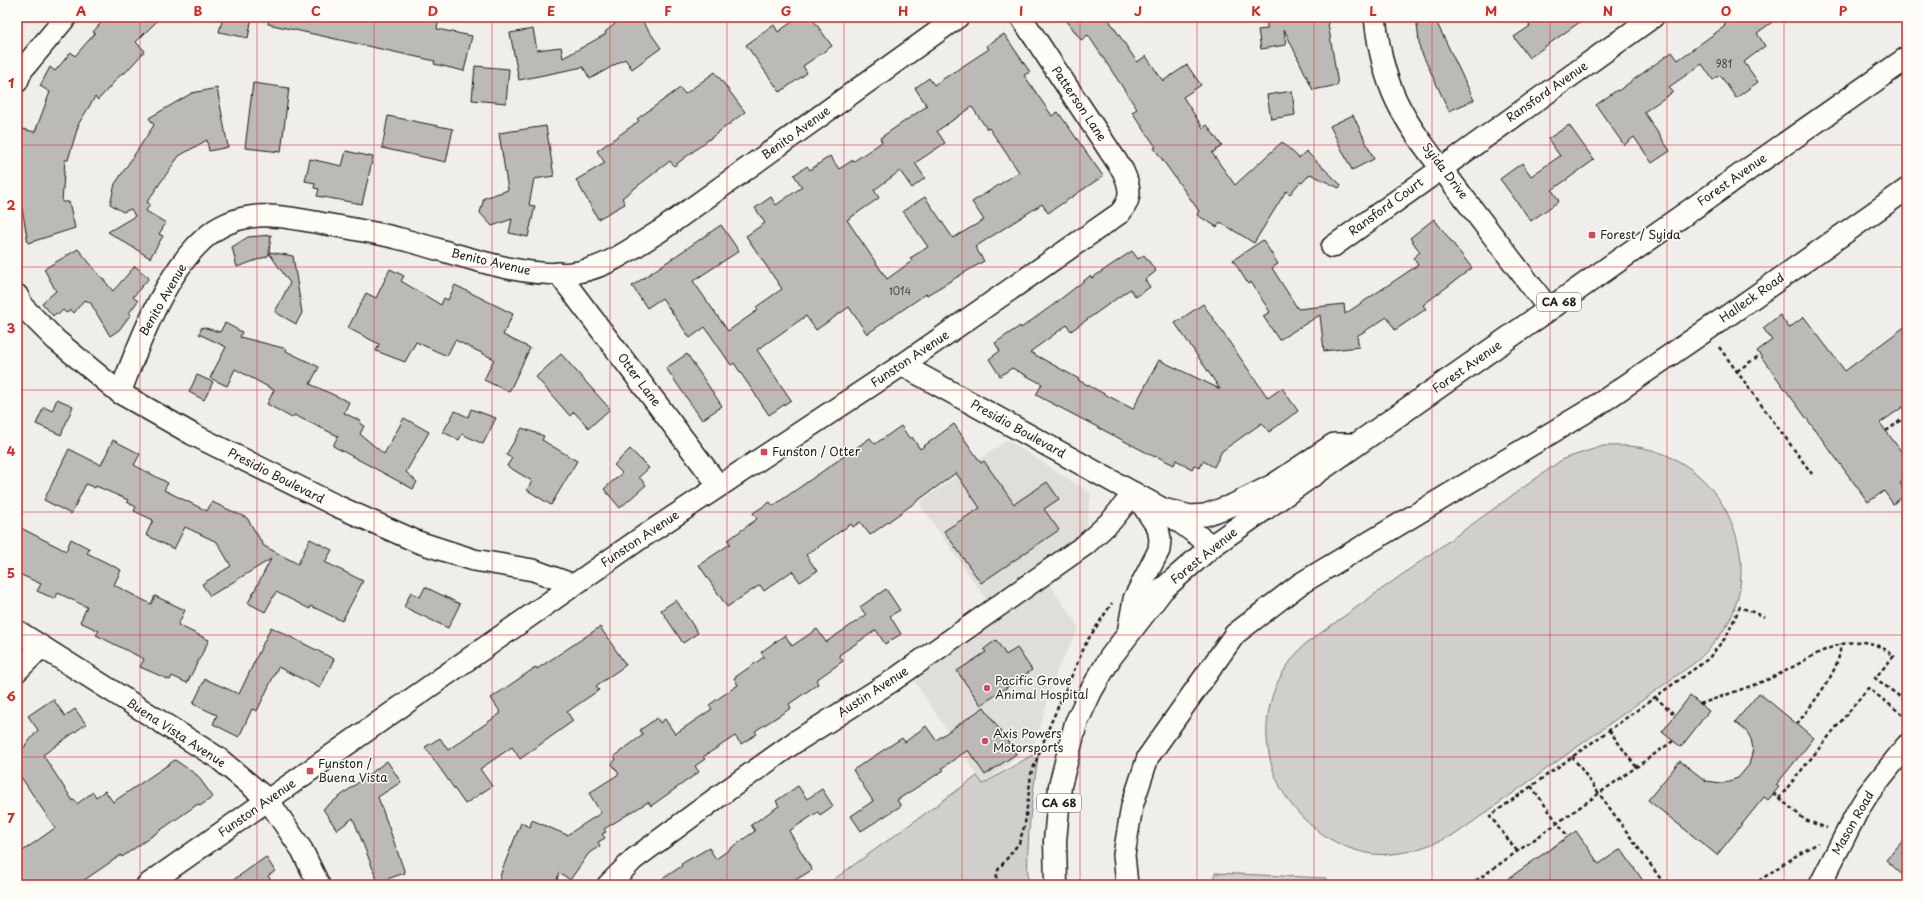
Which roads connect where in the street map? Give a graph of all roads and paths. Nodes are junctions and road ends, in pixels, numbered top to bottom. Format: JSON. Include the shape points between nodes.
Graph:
{"nodes":[{"id":1,"x":66,"y":17,"type":"edge"},
{"id":2,"x":958,"y":17,"type":"edge"},
{"id":3,"x":1021,"y":17,"type":"edge"},
{"id":4,"x":1375,"y":17,"type":"edge"},
{"id":5,"x":1653,"y":17,"type":"edge"},
{"id":6,"x":1907,"y":58,"type":"edge"},
{"id":7,"x":19,"y":75,"type":"edge"},
{"id":8,"x":1441,"y":168,"type":"junction"},
{"id":9,"x":1907,"y":189,"type":"edge"},
{"id":10,"x":1129,"y":194,"type":"joint"},
{"id":11,"x":1332,"y":247,"type":"dead end"},
{"id":12,"x":558,"y":273,"type":"junction"},
{"id":13,"x":17,"y":295,"type":"edge"},
{"id":14,"x":1549,"y":309,"type":"junction"},
{"id":15,"x":1716,"y":342,"type":"dead end"},
{"id":16,"x":1760,"y":356,"type":"dead end"},
{"id":17,"x":902,"y":365,"type":"junction"},
{"id":18,"x":1737,"y":371,"type":"junction"},
{"id":19,"x":120,"y":393,"type":"junction"},
{"id":20,"x":1907,"y":416,"type":"edge"},
{"id":21,"x":1886,"y":431,"type":"dead end"},
{"id":22,"x":1357,"y":444,"type":"junction"},
{"id":23,"x":1812,"y":474,"type":"dead end"},
{"id":24,"x":719,"y":486,"type":"junction"},
{"id":25,"x":1134,"y":493,"type":"junction"},
{"id":26,"x":1161,"y":508,"type":"junction"},
{"id":27,"x":1212,"y":546,"type":"junction"},
{"id":28,"x":574,"y":585,"type":"junction"},
{"id":29,"x":1765,"y":616,"type":"dead end"},
{"id":30,"x":17,"y":631,"type":"edge"},
{"id":31,"x":1128,"y":633,"type":"junction"},
{"id":32,"x":1840,"y":644,"type":"junction"},
{"id":33,"x":41,"y":647,"type":"junction"},
{"id":34,"x":17,"y":671,"type":"edge"},
{"id":35,"x":1655,"y":697,"type":"junction"},
{"id":36,"x":1907,"y":701,"type":"edge"},
{"id":37,"x":1700,"y":704,"type":"dead end"},
{"id":38,"x":1675,"y":715,"type":"dead end"},
{"id":39,"x":1907,"y":718,"type":"edge"},
{"id":40,"x":1797,"y":724,"type":"dead end"},
{"id":41,"x":1609,"y":730,"type":"junction"},
{"id":42,"x":1673,"y":741,"type":"dead end"},
{"id":43,"x":1907,"y":745,"type":"edge"},
{"id":44,"x":1572,"y":756,"type":"junction"},
{"id":45,"x":1636,"y":767,"type":"junction"},
{"id":46,"x":1531,"y":786,"type":"junction"},
{"id":47,"x":1773,"y":793,"type":"dead end"},
{"id":48,"x":1599,"y":794,"type":"junction"},
{"id":49,"x":1779,"y":798,"type":"junction"},
{"id":50,"x":268,"y":800,"type":"junction"},
{"id":51,"x":1558,"y":823,"type":"junction"},
{"id":52,"x":1813,"y":823,"type":"dead end"},
{"id":53,"x":1845,"y":834,"type":"junction"},
{"id":54,"x":1568,"y":837,"type":"dead end"},
{"id":55,"x":1517,"y":851,"type":"junction"},
{"id":56,"x":147,"y":885,"type":"edge"},
{"id":57,"x":319,"y":885,"type":"edge"},
{"id":58,"x":608,"y":885,"type":"edge"},
{"id":59,"x":1056,"y":885,"type":"edge"},
{"id":60,"x":1127,"y":885,"type":"edge"},
{"id":61,"x":1470,"y":885,"type":"edge"},
{"id":62,"x":1665,"y":885,"type":"edge"},
{"id":63,"x":1753,"y":885,"type":"edge"},
{"id":64,"x":1820,"y":885,"type":"edge"}],
"edges":[{"from":1,"to":7,"type":"street"},
{"from":2,"to":12,"type":"street","name":"Benito Avenue","via":[[660,231],[597,268]]},
{"from":3,"to":10,"type":"street","name":"Patterson Lane","via":[[1123,171]]},
{"from":4,"to":8,"type":"street","name":"Syida Drive","via":[[1385,73],[1397,102]]},
{"from":5,"to":8,"type":"street","name":"Ransford Avenue"},
{"from":6,"to":14,"type":"main road","name":"Forest Avenue","number":"CA 68"},
{"from":8,"to":11,"type":"street","name":"Ransford Court"},
{"from":8,"to":14,"type":"street","name":"Syida Drive"},
{"from":9,"to":60,"type":"street","name":"Halleck Road","via":[[1596,406],[1300,584],[1235,634],[1148,757],[1132,806],[1124,855]]},
{"from":10,"to":17,"type":"street","name":"Funston Avenue","via":[[1129,201],[1120,213]]},
{"from":12,"to":19,"type":"street","name":"Benito Avenue","via":[[510,268],[400,238],[274,214],[253,216],[215,230],[189,255],[169,284],[144,331]]},
{"from":12,"to":24,"type":"street","name":"Otter Lane"},
{"from":13,"to":19,"type":"street","name":"Presidio Boulevard","via":[[24,308],[56,340]]},
{"from":14,"to":22,"type":"main road","name":"Forest Avenue","number":"CA 68"},
{"from":15,"to":18,"type":"path"},
{"from":16,"to":18,"type":"path"},
{"from":17,"to":24,"type":"street","name":"Funston Avenue"},
{"from":17,"to":25,"type":"street","name":"Presidio Boulevard"},
{"from":18,"to":23,"type":"path"},
{"from":19,"to":28,"type":"street","name":"Presidio Boulevard","via":[[192,434],[379,526],[445,552],[502,566],[532,570]]},
{"from":20,"to":21,"type":"path"},
{"from":22,"to":26,"type":"street","via":[[1334,444],[1272,485],[1233,505],[1204,515],[1190,516]]},
{"from":22,"to":27,"type":"main road","name":"Forest Avenue","number":"CA 68"},
{"from":24,"to":28,"type":"street","name":"Funston Avenue"},
{"from":25,"to":26,"type":"street","name":"Presidio Boulevard"},
{"from":25,"to":31,"type":"street","name":"Presidio Boulevard","via":[[1158,528],[1160,538],[1159,550],[1134,598]]},
{"from":25,"to":58,"type":"street","name":"Austin Avenue","via":[[1112,520],[1085,545],[897,677],[795,742],[715,799],[634,859]]},
{"from":26,"to":27,"type":"street","name":"Presidio Boulevard"},
{"from":27,"to":31,"type":"main road","name":"Forest Avenue","number":"CA 68","via":[[1163,589]]},
{"from":28,"to":50,"type":"street","name":"Funston Avenue"},
{"from":29,"to":35,"type":"path","via":[[1740,607],[1726,637],[1708,659]]},
{"from":30,"to":33,"type":"street","name":"Buena Vista Avenue"},
{"from":31,"to":59,"type":"main road","name":"Forest Avenue","number":"CA 68","via":[[1110,658],[1076,723],[1060,786],[1055,841]]},
{"from":32,"to":36,"type":"path","via":[[1860,641],[1880,645],[1894,656],[1875,678]]},
{"from":32,"to":37,"type":"path","via":[[1789,670]]},
{"from":32,"to":40,"type":"path","via":[[1838,665]]},
{"from":33,"to":34,"type":"street"},
{"from":33,"to":50,"type":"street","name":"Buena Vista Avenue","via":[[218,758]]},
{"from":35,"to":38,"type":"path"},
{"from":35,"to":41,"type":"path"},
{"from":39,"to":49,"type":"path","via":[[1868,688]]},
{"from":41,"to":44,"type":"path"},
{"from":41,"to":45,"type":"path"},
{"from":42,"to":45,"type":"path"},
{"from":43,"to":53,"type":"street","name":"Mason Road","via":[[1868,794]]},
{"from":44,"to":46,"type":"path"},
{"from":44,"to":48,"type":"path"},
{"from":45,"to":48,"type":"path"},
{"from":46,"to":51,"type":"path"},
{"from":46,"to":55,"type":"path","via":[[1490,816]]},
{"from":47,"to":49,"type":"path"},
{"from":48,"to":51,"type":"path"},
{"from":48,"to":62,"type":"path"},
{"from":49,"to":52,"type":"path"},
{"from":50,"to":56,"type":"street","name":"Funston Avenue"},
{"from":50,"to":57,"type":"street","name":"Buena Vista Avenue","via":[[302,850]]},
{"from":51,"to":54,"type":"path"},
{"from":51,"to":55,"type":"path"},
{"from":53,"to":63,"type":"path","via":[[1816,843]]},
{"from":53,"to":64,"type":"street","name":"Mason Road"},
{"from":55,"to":61,"type":"path"}]}
